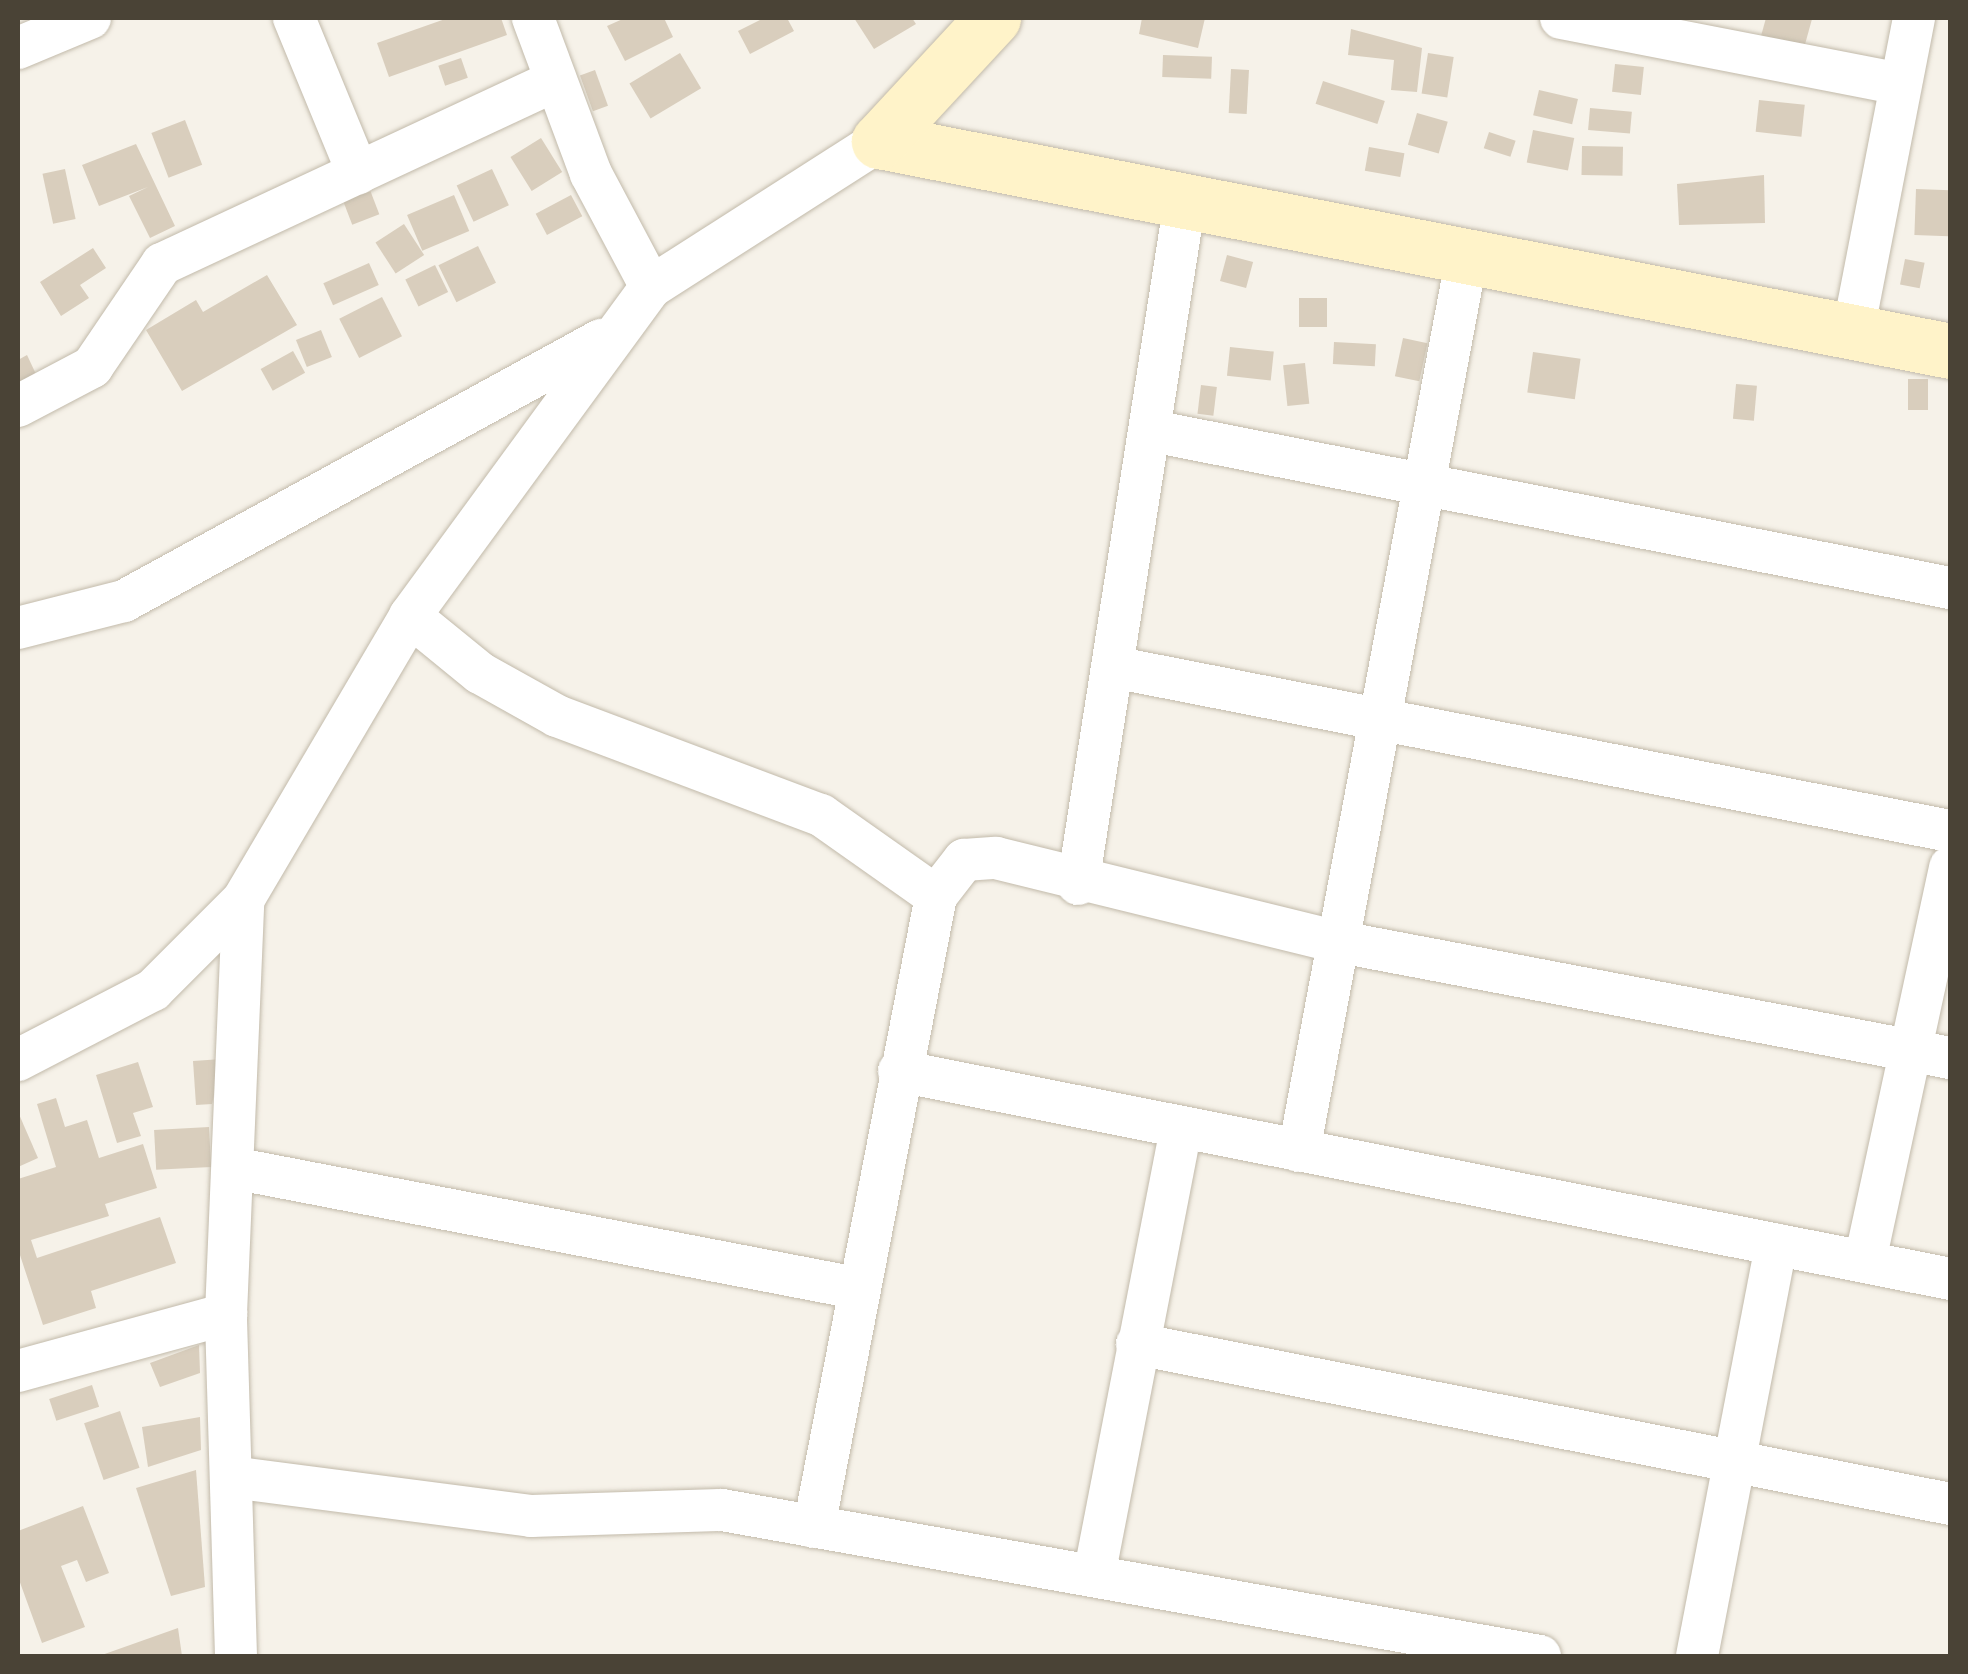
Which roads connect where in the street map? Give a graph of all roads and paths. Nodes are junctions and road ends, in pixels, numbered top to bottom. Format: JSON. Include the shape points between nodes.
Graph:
{"nodes":[{"id":1,"x":90,"y":18,"type":"edge"},
{"id":2,"x":294,"y":18,"type":"edge"},
{"id":3,"x":534,"y":18,"type":"edge"},
{"id":4,"x":993,"y":18,"type":"edge"},
{"id":5,"x":1561,"y":18,"type":"edge"},
{"id":6,"x":1914,"y":18,"type":"edge"},
{"id":7,"x":18,"y":48,"type":"edge"},
{"id":8,"x":556,"y":81,"type":"junction"},
{"id":9,"x":1900,"y":84,"type":"junction"},
{"id":10,"x":879,"y":140,"type":"junction"},
{"id":11,"x":358,"y":173,"type":"junction"},
{"id":12,"x":1185,"y":200,"type":"junction"},
{"id":13,"x":1467,"y":256,"type":"junction"},
{"id":14,"x":652,"y":287,"type":"junction"},
{"id":15,"x":1853,"y":332,"type":"junction"},
{"id":16,"x":610,"y":335,"type":"junction"},
{"id":17,"x":1950,"y":351,"type":"edge"},
{"id":18,"x":18,"y":406,"type":"edge"},
{"id":19,"x":1152,"y":432,"type":"junction"},
{"id":20,"x":1426,"y":486,"type":"junction"},
{"id":21,"x":1950,"y":588,"type":"edge"},
{"id":22,"x":410,"y":616,"type":"junction"},
{"id":23,"x":18,"y":628,"type":"edge"},
{"id":24,"x":1113,"y":666,"type":"junction"},
{"id":25,"x":1378,"y":719,"type":"junction"},
{"id":26,"x":1950,"y":830,"type":"edge"},
{"id":27,"x":1950,"y":866,"type":"edge"},
{"id":28,"x":1078,"y":884,"type":"junction"},
{"id":29,"x":936,"y":896,"type":"junction"},
{"id":30,"x":243,"y":900,"type":"junction"},
{"id":31,"x":1335,"y":941,"type":"junction"},
{"id":32,"x":1930,"y":1054,"type":"edge"},
{"id":33,"x":18,"y":1060,"type":"edge"},
{"id":34,"x":898,"y":1071,"type":"junction"},
{"id":35,"x":1181,"y":1127,"type":"junction"},
{"id":36,"x":1298,"y":1150,"type":"junction"},
{"id":37,"x":233,"y":1168,"type":"junction"},
{"id":38,"x":1776,"y":1245,"type":"junction"},
{"id":39,"x":1865,"y":1262,"type":"junction"},
{"id":40,"x":1950,"y":1278,"type":"edge"},
{"id":41,"x":856,"y":1288,"type":"junction"},
{"id":42,"x":226,"y":1314,"type":"junction"},
{"id":43,"x":1137,"y":1344,"type":"junction"},
{"id":44,"x":18,"y":1371,"type":"edge"},
{"id":45,"x":1733,"y":1461,"type":"junction"},
{"id":46,"x":231,"y":1477,"type":"junction"},
{"id":47,"x":1950,"y":1504,"type":"edge"},
{"id":48,"x":814,"y":1527,"type":"junction"},
{"id":49,"x":1096,"y":1571,"type":"junction"},
{"id":50,"x":236,"y":1656,"type":"edge"},
{"id":51,"x":1540,"y":1656,"type":"edge"},
{"id":52,"x":1697,"y":1656,"type":"edge"}],
"edges":[{"from":1,"to":7,"type":"street"},
{"from":2,"to":11,"type":"street"},
{"from":3,"to":8,"type":"street"},
{"from":4,"to":10,"type":"street"},
{"from":5,"to":9,"type":"street"},
{"from":6,"to":9,"type":"street"},
{"from":8,"to":11,"type":"street"},
{"from":8,"to":14,"type":"street","via":[[591,174]]},
{"from":9,"to":15,"type":"street"},
{"from":10,"to":12,"type":"street"},
{"from":10,"to":14,"type":"street"},
{"from":11,"to":18,"type":"street","via":[[162,264],[92,367]]},
{"from":12,"to":13,"type":"street"},
{"from":12,"to":19,"type":"street"},
{"from":13,"to":15,"type":"street"},
{"from":13,"to":20,"type":"street"},
{"from":14,"to":16,"type":"street"},
{"from":15,"to":17,"type":"street"},
{"from":16,"to":22,"type":"street"},
{"from":16,"to":23,"type":"street","via":[[124,600]]},
{"from":19,"to":20,"type":"street"},
{"from":19,"to":24,"type":"street"},
{"from":20,"to":21,"type":"street"},
{"from":20,"to":25,"type":"street"},
{"from":22,"to":29,"type":"street","via":[[480,672],[556,716],[821,815],[863,836]]},
{"from":22,"to":30,"type":"street"},
{"from":24,"to":25,"type":"street"},
{"from":24,"to":28,"type":"street"},
{"from":25,"to":26,"type":"street"},
{"from":25,"to":31,"type":"street"},
{"from":27,"to":32,"type":"street"},
{"from":28,"to":29,"type":"street","via":[[979,857],[952,869]]},
{"from":28,"to":31,"type":"street"},
{"from":29,"to":34,"type":"street"},
{"from":30,"to":33,"type":"street","via":[[153,990]]},
{"from":30,"to":37,"type":"street"},
{"from":31,"to":32,"type":"street"},
{"from":31,"to":36,"type":"street"},
{"from":32,"to":39,"type":"street"},
{"from":34,"to":35,"type":"street"},
{"from":34,"to":41,"type":"street"},
{"from":35,"to":36,"type":"street"},
{"from":35,"to":43,"type":"street"},
{"from":36,"to":38,"type":"street"},
{"from":37,"to":41,"type":"street"},
{"from":37,"to":42,"type":"street"},
{"from":38,"to":39,"type":"street"},
{"from":38,"to":45,"type":"street"},
{"from":39,"to":40,"type":"street"},
{"from":41,"to":48,"type":"street"},
{"from":42,"to":44,"type":"street"},
{"from":42,"to":46,"type":"street"},
{"from":43,"to":45,"type":"street"},
{"from":43,"to":49,"type":"street"},
{"from":45,"to":47,"type":"street"},
{"from":45,"to":52,"type":"street"},
{"from":46,"to":48,"type":"street","via":[[532,1516],[677,1506]]},
{"from":46,"to":50,"type":"street"},
{"from":48,"to":49,"type":"street"},
{"from":49,"to":51,"type":"street"}]}
